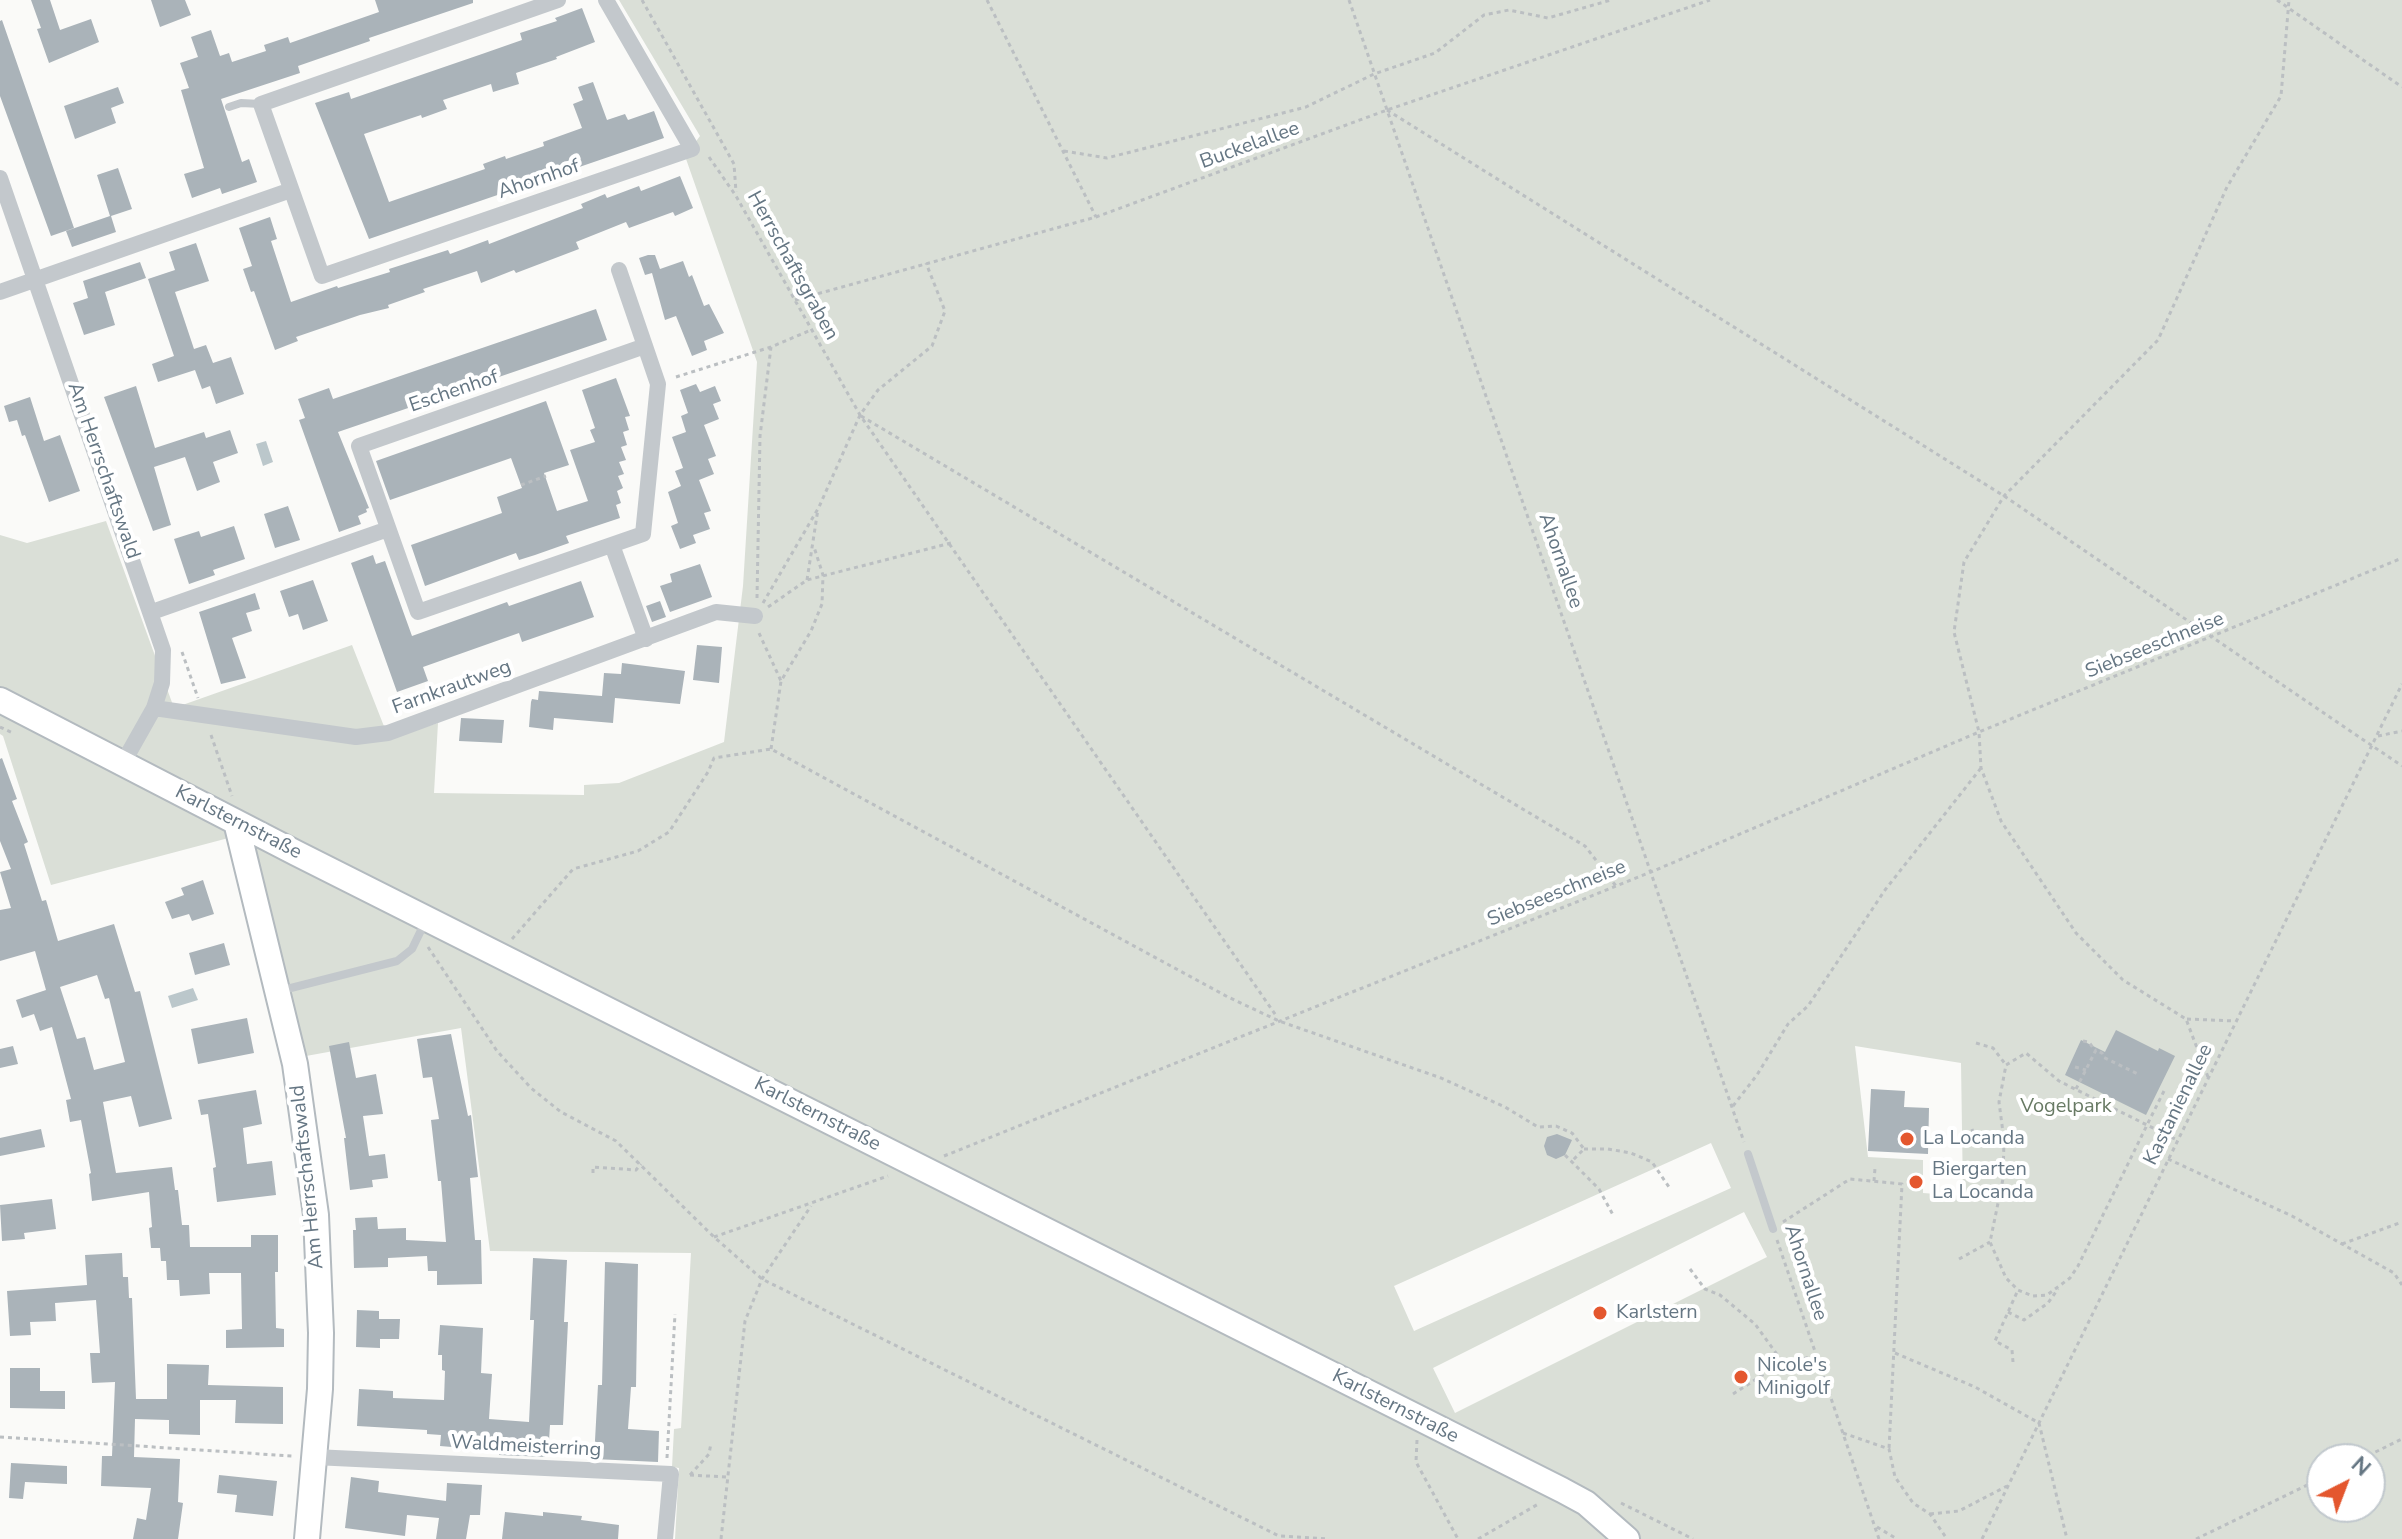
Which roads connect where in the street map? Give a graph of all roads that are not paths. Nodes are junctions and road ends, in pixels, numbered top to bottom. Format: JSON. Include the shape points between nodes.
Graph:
{"nodes":[{"id":1,"x":558,"y":0,"type":"edge"},
{"id":2,"x":606,"y":0,"type":"edge"},
{"id":3,"x":261,"y":104,"type":"junction"},
{"id":4,"x":229,"y":107,"type":"dead end"},
{"id":5,"x":0,"y":178,"type":"edge"},
{"id":6,"x":291,"y":190,"type":"junction"},
{"id":7,"x":619,"y":270,"type":"dead end"},
{"id":8,"x":36,"y":280,"type":"junction"},
{"id":9,"x":0,"y":292,"type":"edge"},
{"id":10,"x":645,"y":346,"type":"junction"},
{"id":11,"x":388,"y":529,"type":"junction"},
{"id":12,"x":612,"y":545,"type":"junction"},
{"id":13,"x":152,"y":612,"type":"junction"},
{"id":14,"x":755,"y":616,"type":"road end"},
{"id":15,"x":646,"y":639,"type":"junction"},
{"id":16,"x":0,"y":700,"type":"edge"},
{"id":17,"x":154,"y":708,"type":"junction"},
{"id":18,"x":123,"y":763,"type":"junction"},
{"id":19,"x":236,"y":822,"type":"junction"},
{"id":20,"x":423,"y":926,"type":"junction"},
{"id":21,"x":278,"y":991,"type":"junction"},
{"id":22,"x":1748,"y":1154,"type":"dead end"},
{"id":23,"x":1773,"y":1229,"type":"road end"},
{"id":24,"x":314,"y":1457,"type":"junction"},
{"id":25,"x":307,"y":1539,"type":"edge"},
{"id":26,"x":665,"y":1539,"type":"edge"},
{"id":27,"x":1627,"y":1539,"type":"edge"}],
"edges":[{"from":1,"to":3,"type":"street"},
{"from":2,"to":6,"type":"street","name":"Ahornhof","via":[[692,149],[322,276]]},
{"from":3,"to":4,"type":"lane"},
{"from":3,"to":6,"type":"street","name":"Ahornhof"},
{"from":5,"to":8,"type":"street","name":"Am Herrschaftswald"},
{"from":6,"to":8,"type":"street"},
{"from":7,"to":10,"type":"street","name":"Eschenhof"},
{"from":8,"to":9,"type":"street"},
{"from":8,"to":13,"type":"street","name":"Am Herrschaftswald"},
{"from":10,"to":11,"type":"street","name":"Eschenhof","via":[[359,446]]},
{"from":10,"to":12,"type":"street","name":"Eschenhof","via":[[658,384],[643,534]]},
{"from":11,"to":12,"type":"street","name":"Eschenhof","via":[[418,612]]},
{"from":11,"to":13,"type":"street"},
{"from":12,"to":15,"type":"street"},
{"from":13,"to":17,"type":"street","name":"Am Herrschaftswald","via":[[163,650],[162,683]]},
{"from":14,"to":15,"type":"street","name":"Farnkrautweg","via":[[716,612]]},
{"from":15,"to":17,"type":"street","name":"Farnkrautweg","via":[[388,733],[356,737]]},
{"from":16,"to":18,"type":"street","name":"Karlsternstraße"},
{"from":17,"to":18,"type":"street","name":"Am Herrschaftswald"},
{"from":18,"to":19,"type":"street","name":"Karlsternstraße"},
{"from":19,"to":20,"type":"street","name":"Karlsternstraße"},
{"from":19,"to":21,"type":"street","name":"Am Herrschaftswald"},
{"from":20,"to":21,"type":"lane","via":[[408,954],[391,964]]},
{"from":20,"to":27,"type":"street","name":"Karlsternstraße","via":[[918,1166],[1562,1490],[1586,1503]]},
{"from":21,"to":24,"type":"street","name":"Am Herrschaftswald","via":[[295,1064],[316,1215],[321,1333]]},
{"from":22,"to":23,"type":"lane","name":"Ahornallee"},
{"from":24,"to":25,"type":"street","name":"Am Herrschaftswald"},
{"from":24,"to":26,"type":"street","name":"Waldmeisterring","via":[[668,1474]]}]}
